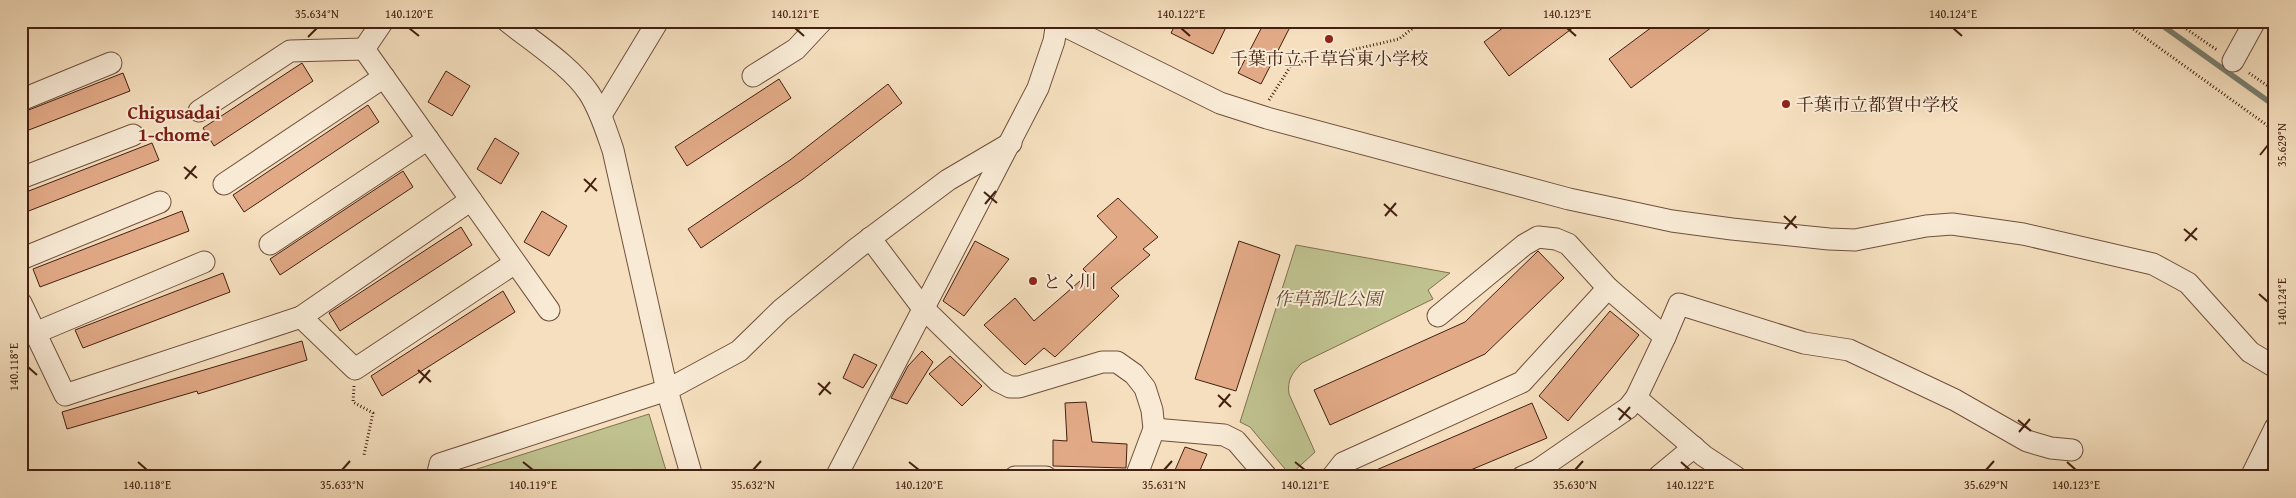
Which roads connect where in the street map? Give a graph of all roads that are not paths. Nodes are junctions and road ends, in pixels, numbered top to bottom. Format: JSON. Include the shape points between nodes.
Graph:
{"nodes":[{"id":1,"x":383,"y":21,"type":"edge"},
{"id":2,"x":507,"y":21,"type":"edge"},
{"id":3,"x":658,"y":21,"type":"edge"},
{"id":4,"x":822,"y":21,"type":"edge"},
{"id":5,"x":2255,"y":21,"type":"edge"},
{"id":6,"x":1057,"y":22,"type":"edge"},
{"id":7,"x":364,"y":49,"type":"junction"},
{"id":8,"x":2233,"y":62,"type":"dead end"},
{"id":9,"x":111,"y":63,"type":"dead end"},
{"id":10,"x":753,"y":76,"type":"dead end"},
{"id":11,"x":384,"y":78,"type":"junction"},
{"id":12,"x":21,"y":100,"type":"edge"},
{"id":13,"x":199,"y":111,"type":"dead end"},
{"id":14,"x":601,"y":115,"type":"junction"},
{"id":15,"x":134,"y":135,"type":"dead end"},
{"id":16,"x":428,"y":139,"type":"junction"},
{"id":17,"x":1011,"y":143,"type":"junction"},
{"id":18,"x":21,"y":178,"type":"edge"},
{"id":19,"x":224,"y":184,"type":"dead end"},
{"id":20,"x":471,"y":200,"type":"junction"},
{"id":21,"x":160,"y":202,"type":"dead end"},
{"id":22,"x":870,"y":238,"type":"junction"},
{"id":23,"x":270,"y":244,"type":"dead end"},
{"id":24,"x":21,"y":259,"type":"edge"},
{"id":25,"x":204,"y":262,"type":"dead end"},
{"id":26,"x":515,"y":263,"type":"junction"},
{"id":27,"x":1608,"y":288,"type":"junction"},
{"id":28,"x":21,"y":303,"type":"edge"},
{"id":29,"x":922,"y":307,"type":"junction"},
{"id":30,"x":549,"y":310,"type":"dead end"},
{"id":31,"x":1438,"y":316,"type":"dead end"},
{"id":32,"x":301,"y":317,"type":"junction"},
{"id":33,"x":35,"y":332,"type":"junction"},
{"id":34,"x":1665,"y":337,"type":"junction"},
{"id":35,"x":2275,"y":367,"type":"edge"},
{"id":36,"x":667,"y":390,"type":"junction"},
{"id":37,"x":1636,"y":398,"type":"junction"},
{"id":38,"x":2275,"y":428,"type":"edge"},
{"id":39,"x":1154,"y":429,"type":"junction"},
{"id":40,"x":1694,"y":447,"type":"junction"},
{"id":41,"x":2072,"y":450,"type":"dead end"},
{"id":42,"x":1659,"y":476,"type":"edge"},
{"id":43,"x":437,"y":477,"type":"edge"},
{"id":44,"x":692,"y":477,"type":"edge"},
{"id":45,"x":836,"y":477,"type":"edge"},
{"id":46,"x":1015,"y":477,"type":"edge"},
{"id":47,"x":1046,"y":477,"type":"edge"},
{"id":48,"x":1136,"y":477,"type":"edge"},
{"id":49,"x":1267,"y":477,"type":"edge"},
{"id":50,"x":1332,"y":477,"type":"edge"},
{"id":51,"x":1522,"y":477,"type":"edge"},
{"id":52,"x":1736,"y":477,"type":"edge"},
{"id":53,"x":2251,"y":477,"type":"edge"}],
"edges":[{"from":1,"to":7,"type":"street"},
{"from":2,"to":14,"type":"street","via":[[569,71],[589,92]]},
{"from":3,"to":14,"type":"street"},
{"from":4,"to":10,"type":"street","via":[[796,49]]},
{"from":5,"to":8,"type":"street"},
{"from":6,"to":17,"type":"street","via":[[1038,88]]},
{"from":6,"to":35,"type":"street","via":[[1220,103],[1569,199],[1672,221],[1829,239],[1855,240],[1952,224],[2023,234],[2153,264],[2188,283],[2250,352]]},
{"from":7,"to":11,"type":"street"},
{"from":7,"to":13,"type":"street","via":[[290,51]]},
{"from":9,"to":12,"type":"street"},
{"from":11,"to":16,"type":"street"},
{"from":11,"to":19,"type":"street"},
{"from":14,"to":36,"type":"street","via":[[613,150]]},
{"from":15,"to":18,"type":"street"},
{"from":16,"to":20,"type":"street"},
{"from":16,"to":23,"type":"street"},
{"from":17,"to":22,"type":"street","via":[[948,180]]},
{"from":17,"to":29,"type":"street"},
{"from":20,"to":26,"type":"street"},
{"from":20,"to":32,"type":"street"},
{"from":21,"to":24,"type":"street"},
{"from":22,"to":29,"type":"street"},
{"from":22,"to":36,"type":"street","via":[[781,310],[739,351]]},
{"from":25,"to":33,"type":"street"},
{"from":26,"to":30,"type":"street"},
{"from":26,"to":32,"type":"street","via":[[355,368]]},
{"from":27,"to":31,"type":"street","via":[[1568,244],[1538,237]]},
{"from":27,"to":34,"type":"street"},
{"from":27,"to":50,"type":"street","via":[[1522,382],[1343,463]]},
{"from":28,"to":33,"type":"street"},
{"from":29,"to":39,"type":"street","via":[[998,381],[1010,387],[1102,362],[1117,362],[1134,374],[1145,388]]},
{"from":29,"to":45,"type":"street"},
{"from":32,"to":33,"type":"street","via":[[65,395]]},
{"from":34,"to":37,"type":"street"},
{"from":34,"to":41,"type":"street","via":[[1679,304],[1804,343],[1849,350],[1955,400],[2027,441]]},
{"from":36,"to":43,"type":"street","via":[[440,464]]},
{"from":36,"to":44,"type":"street"},
{"from":37,"to":40,"type":"street"},
{"from":37,"to":51,"type":"street","via":[[1628,408],[1538,470]]},
{"from":38,"to":53,"type":"street"},
{"from":39,"to":48,"type":"street"},
{"from":39,"to":49,"type":"street","via":[[1224,435],[1236,441]]},
{"from":40,"to":42,"type":"street"},
{"from":40,"to":52,"type":"street"},
{"from":46,"to":47,"type":"street"}]}
